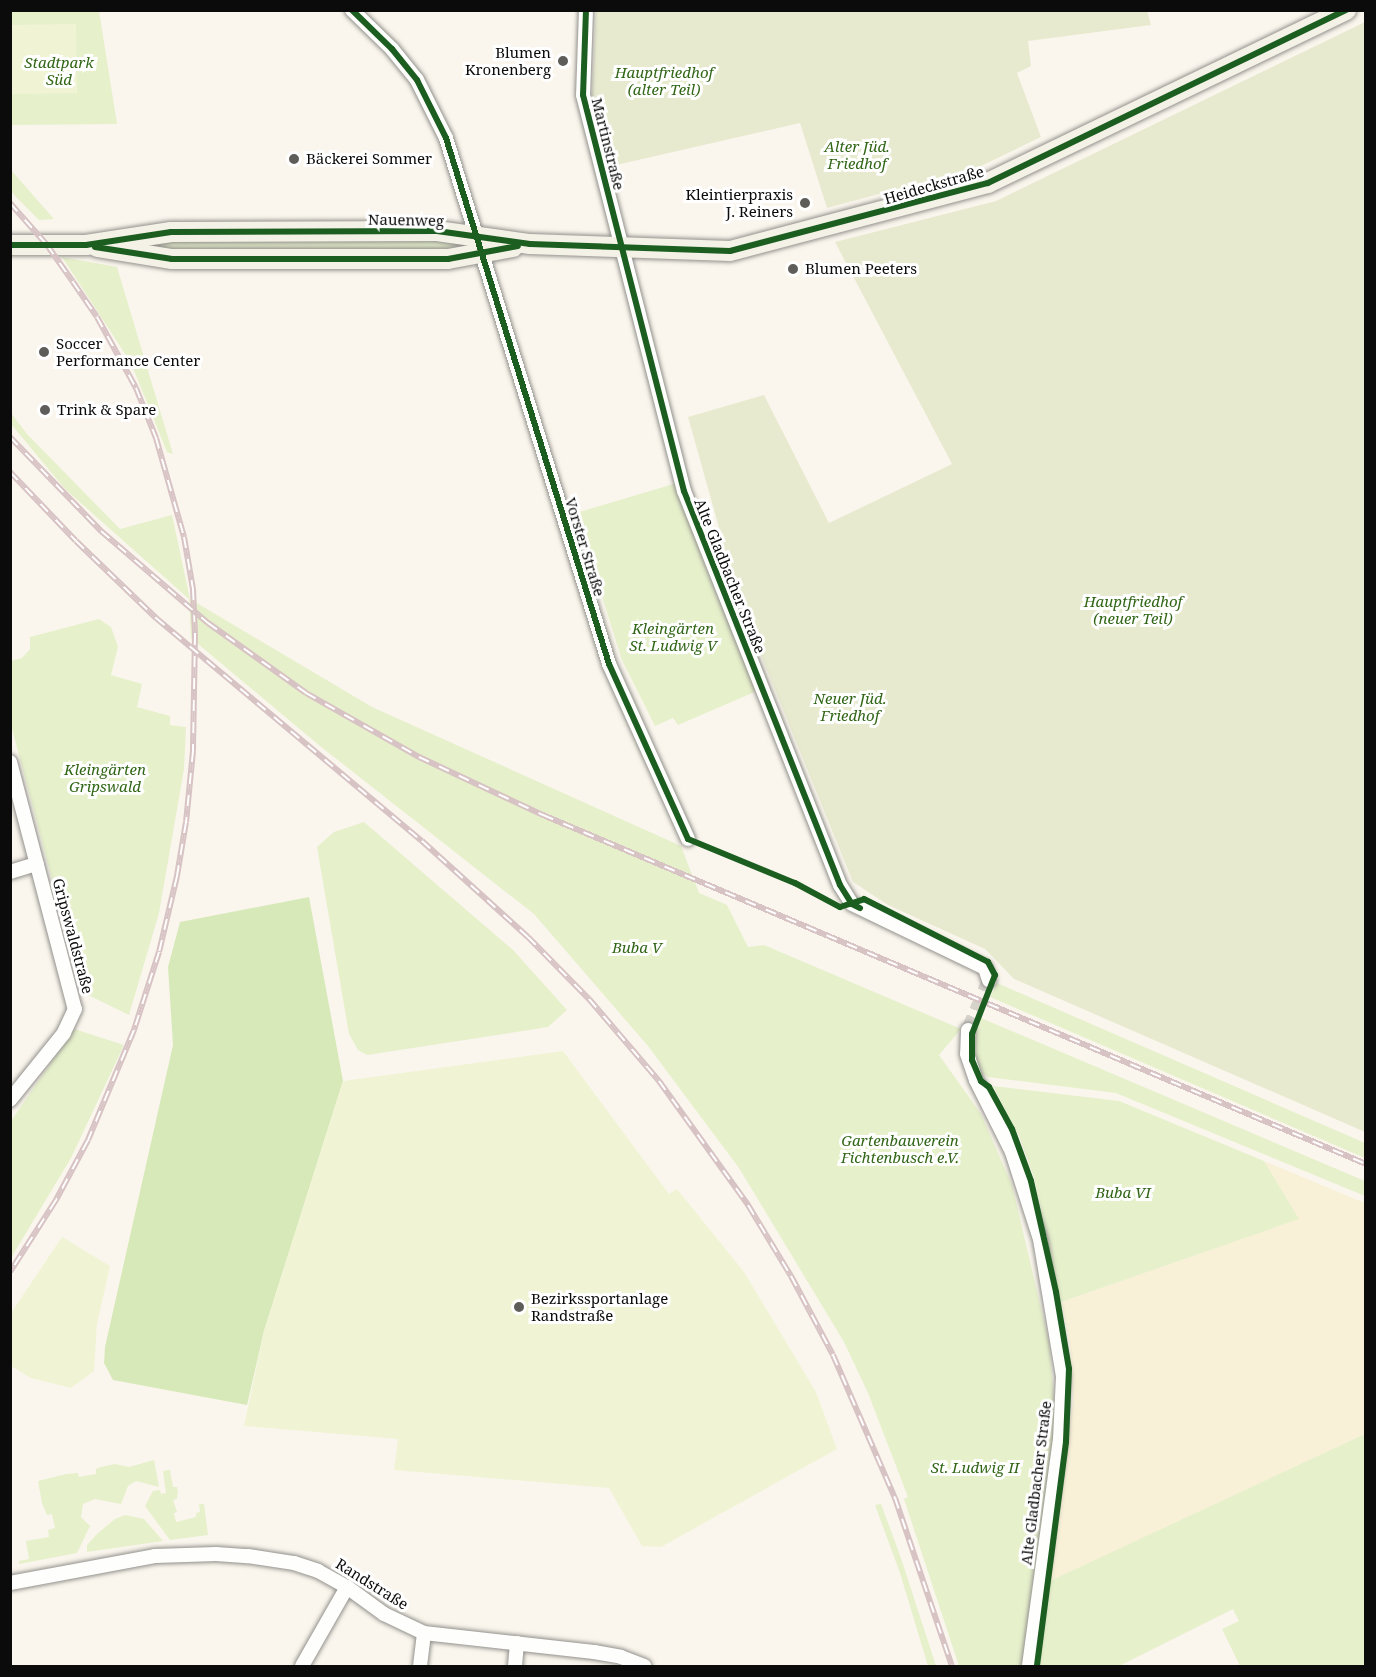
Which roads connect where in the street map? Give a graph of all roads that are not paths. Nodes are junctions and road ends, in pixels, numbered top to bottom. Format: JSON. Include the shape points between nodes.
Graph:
{"nodes":[{"id":1,"x":352,"y":10,"type":"edge"},
{"id":2,"x":585,"y":10,"type":"edge"},
{"id":3,"x":1346,"y":10,"type":"edge"},
{"id":4,"x":530,"y":244,"type":"joint"},
{"id":5,"x":10,"y":245,"type":"edge"},
{"id":6,"x":86,"y":245,"type":"junction"},
{"id":7,"x":478,"y":245,"type":"junction"},
{"id":8,"x":621,"y":245,"type":"junction"},
{"id":9,"x":10,"y":762,"type":"edge"},
{"id":10,"x":688,"y":839,"type":"dead end"},
{"id":11,"x":37,"y":864,"type":"junction"},
{"id":12,"x":10,"y":872,"type":"edge"},
{"id":13,"x":989,"y":980,"type":"dead end"},
{"id":14,"x":969,"y":1030,"type":"tunnel mouth"},
{"id":15,"x":10,"y":1100,"type":"edge"},
{"id":16,"x":10,"y":1583,"type":"edge"},
{"id":17,"x":347,"y":1587,"type":"junction"},
{"id":18,"x":424,"y":1633,"type":"junction"},
{"id":19,"x":517,"y":1643,"type":"junction"},
{"id":20,"x":302,"y":1666,"type":"edge"},
{"id":21,"x":420,"y":1666,"type":"edge"},
{"id":22,"x":515,"y":1666,"type":"edge"},
{"id":23,"x":644,"y":1666,"type":"edge"},
{"id":24,"x":1029,"y":1666,"type":"edge"}],
"edges":[{"from":1,"to":7,"type":"street","via":[[392,50],[426,96],[446,138]]},
{"from":2,"to":8,"type":"street","name":"Martinstraße","via":[[583,95]]},
{"from":3,"to":8,"type":"street","name":"Heideckstraße","via":[[977,187],[730,251]]},
{"from":4,"to":7,"type":"street","name":"Nauenweg"},
{"from":4,"to":8,"type":"street","name":"Heideckstraße"},
{"from":5,"to":6,"type":"street","name":"Nauenweg"},
{"from":6,"to":7,"type":"street","name":"Nauenweg","via":[[171,232],[437,231]]},
{"from":6,"to":7,"type":"street","name":"Nauenweg","via":[[172,259],[448,259]]},
{"from":7,"to":10,"type":"street","name":"Vorster Straße","via":[[609,664]]},
{"from":8,"to":13,"type":"street","name":"Alte Gladbacher Straße","via":[[684,491],[840,885],[852,904],[985,968]]},
{"from":9,"to":11,"type":"street","name":"Gripswaldstraße"},
{"from":11,"to":12,"type":"street"},
{"from":11,"to":15,"type":"street","name":"Gripswaldstraße","via":[[75,1010],[64,1033]]},
{"from":14,"to":24,"type":"street","name":"Alte Gladbacher Straße","via":[[967,1054],[1011,1152],[1040,1239],[1063,1376],[1060,1439]]},
{"from":16,"to":17,"type":"street","name":"Randstraße","via":[[125,1560],[216,1554],[294,1563]]},
{"from":17,"to":18,"type":"street","name":"Randstraße","via":[[384,1614]]},
{"from":17,"to":20,"type":"street"},
{"from":18,"to":19,"type":"street","name":"Randstraße"},
{"from":18,"to":21,"type":"street"},
{"from":19,"to":22,"type":"street"},
{"from":19,"to":23,"type":"street","name":"Randstraße","via":[[621,1657]]}]}
